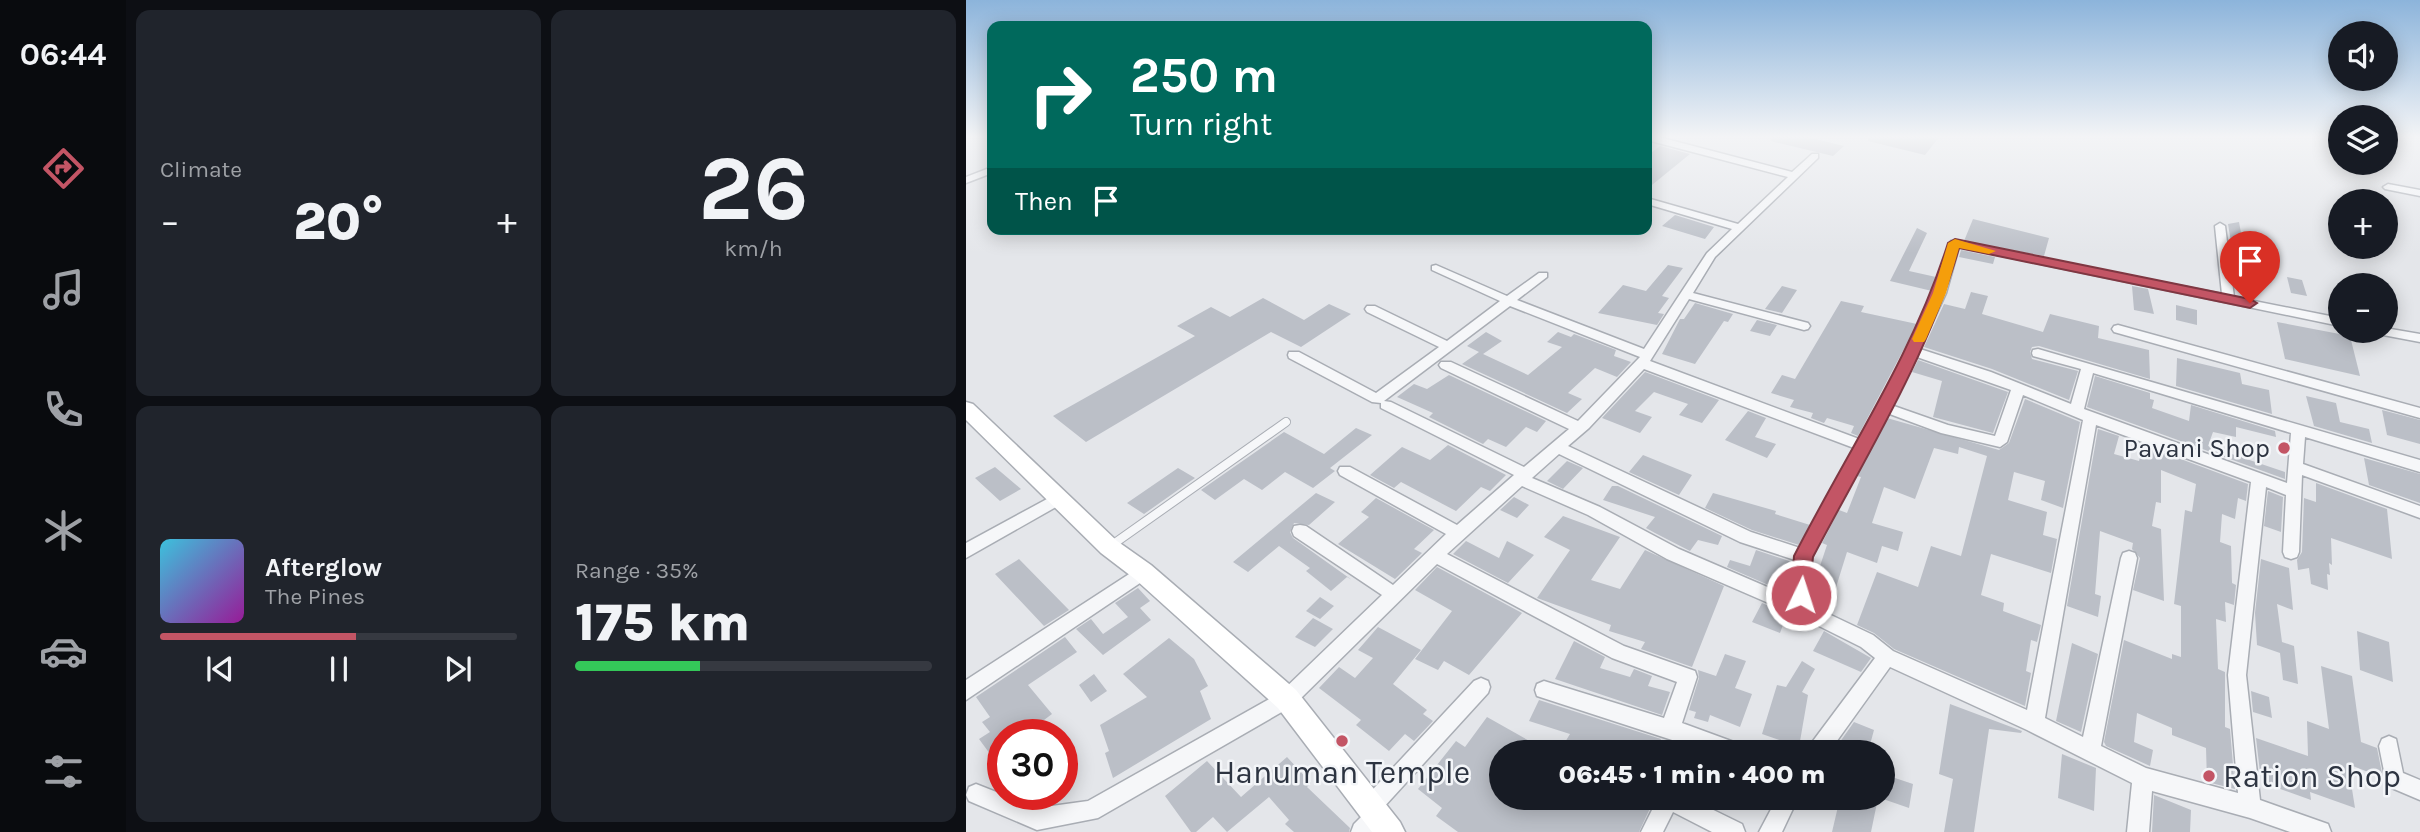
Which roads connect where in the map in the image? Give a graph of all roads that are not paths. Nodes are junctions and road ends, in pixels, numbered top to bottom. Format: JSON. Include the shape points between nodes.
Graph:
{"nodes":[{"id":1,"x":1788,"y":175,"type":"edge"},
{"id":2,"x":1792,"y":176,"type":"joint"},
{"id":3,"x":2388,"y":187,"type":"dead end"},
{"id":4,"x":2420,"y":193,"type":"edge"},
{"id":5,"x":1652,"y":202,"type":"edge"},
{"id":6,"x":2220,"y":226,"type":"dead end"},
{"id":7,"x":1740,"y":228,"type":"junction"},
{"id":8,"x":1436,"y":268,"type":"dead end"},
{"id":9,"x":1543,"y":275,"type":"dead end"},
{"id":10,"x":1685,"y":294,"type":"junction"},
{"id":11,"x":2228,"y":299,"type":"junction"},
{"id":12,"x":1509,"y":301,"type":"junction"},
{"id":13,"x":1371,"y":309,"type":"dead end"},
{"id":14,"x":2328,"y":320,"type":"edge"},
{"id":15,"x":1804,"y":326,"type":"dead end"},
{"id":16,"x":2118,"y":329,"type":"dead end"},
{"id":17,"x":2398,"y":334,"type":"edge"},
{"id":18,"x":2420,"y":338,"type":"edge"},
{"id":19,"x":1448,"y":346,"type":"junction"},
{"id":20,"x":1913,"y":351,"type":"junction"},
{"id":21,"x":2038,"y":353,"type":"dead end"},
{"id":22,"x":1294,"y":355,"type":"dead end"},
{"id":23,"x":1644,"y":359,"type":"junction"},
{"id":24,"x":1446,"y":365,"type":"dead end"},
{"id":25,"x":2088,"y":367,"type":"junction"},
{"id":26,"x":2019,"y":388,"type":"junction"},
{"id":27,"x":1386,"y":405,"type":"dead end"},
{"id":28,"x":1883,"y":407,"type":"junction"},
{"id":29,"x":966,"y":409,"type":"edge"},
{"id":30,"x":2420,"y":413,"type":"edge"},
{"id":31,"x":2083,"y":414,"type":"junction"},
{"id":32,"x":1286,"y":422,"type":"dead end"},
{"id":33,"x":1578,"y":427,"type":"junction"},
{"id":34,"x":2299,"y":429,"type":"junction"},
{"id":35,"x":1861,"y":445,"type":"junction"},
{"id":36,"x":1558,"y":447,"type":"junction"},
{"id":37,"x":2420,"y":466,"type":"edge"},
{"id":38,"x":2295,"y":467,"type":"junction"},
{"id":39,"x":1345,"y":471,"type":"dead end"},
{"id":40,"x":1522,"y":477,"type":"junction"},
{"id":41,"x":2259,"y":478,"type":"junction"},
{"id":42,"x":2293,"y":491,"type":"junction"},
{"id":43,"x":1058,"y":499,"type":"junction"},
{"id":44,"x":2420,"y":512,"type":"edge"},
{"id":45,"x":1300,"y":531,"type":"dead end"},
{"id":46,"x":1458,"y":533,"type":"junction"},
{"id":47,"x":1110,"y":547,"type":"junction"},
{"id":48,"x":966,"y":551,"type":"edge"},
{"id":49,"x":2291,"y":552,"type":"dead end"},
{"id":50,"x":1436,"y":556,"type":"junction"},
{"id":51,"x":1804,"y":556,"type":"junction"},
{"id":52,"x":2129,"y":558,"type":"dead end"},
{"id":53,"x":1143,"y":572,"type":"junction"},
{"id":54,"x":1395,"y":596,"type":"junction"},
{"id":55,"x":1807,"y":612,"type":"junction"},
{"id":56,"x":1886,"y":657,"type":"junction"},
{"id":57,"x":1481,"y":687,"type":"dead end"},
{"id":58,"x":1544,"y":690,"type":"dead end"},
{"id":59,"x":966,"y":691,"type":"edge"},
{"id":60,"x":1287,"y":699,"type":"junction"},
{"id":61,"x":2035,"y":723,"type":"junction"},
{"id":62,"x":1670,"y":729,"type":"junction"},
{"id":63,"x":1701,"y":740,"type":"edge"},
{"id":64,"x":1826,"y":740,"type":"edge"},
{"id":65,"x":2389,"y":746,"type":"dead end"},
{"id":66,"x":2090,"y":751,"type":"junction"},
{"id":67,"x":2143,"y":778,"type":"junction"},
{"id":68,"x":2420,"y":790,"type":"edge"},
{"id":69,"x":976,"y":794,"type":"dead end"},
{"id":70,"x":2250,"y":807,"type":"junction"},
{"id":71,"x":1782,"y":810,"type":"edge"},
{"id":72,"x":1375,"y":822,"type":"edge"},
{"id":73,"x":2307,"y":829,"type":"edge"},
{"id":74,"x":1652,"y":832,"type":"edge"},
{"id":75,"x":1734,"y":832,"type":"edge"},
{"id":76,"x":1770,"y":832,"type":"edge"},
{"id":77,"x":2138,"y":832,"type":"edge"}],
"edges":[{"from":1,"to":2,"type":"street"},
{"from":2,"to":7,"type":"street"},
{"from":3,"to":4,"type":"street"},
{"from":5,"to":7,"type":"street"},
{"from":6,"to":11,"type":"street"},
{"from":7,"to":10,"type":"street","via":[[1711,255]]},
{"from":8,"to":12,"type":"street"},
{"from":9,"to":12,"type":"street"},
{"from":10,"to":15,"type":"street"},
{"from":10,"to":23,"type":"street"},
{"from":11,"to":14,"type":"street"},
{"from":11,"to":20,"type":"street","via":[[1955,243],[1940,293]]},
{"from":12,"to":19,"type":"street"},
{"from":12,"to":23,"type":"street"},
{"from":13,"to":19,"type":"street"},
{"from":16,"to":30,"type":"street"},
{"from":17,"to":18,"type":"street"},
{"from":19,"to":22,"type":"street","via":[[1377,399]]},
{"from":20,"to":26,"type":"street"},
{"from":20,"to":28,"type":"street"},
{"from":21,"to":25,"type":"street"},
{"from":23,"to":33,"type":"street"},
{"from":23,"to":35,"type":"street"},
{"from":24,"to":33,"type":"street"},
{"from":25,"to":31,"type":"street"},
{"from":25,"to":34,"type":"street"},
{"from":26,"to":28,"type":"street","via":[[2000,442]]},
{"from":26,"to":31,"type":"street"},
{"from":27,"to":40,"type":"street"},
{"from":28,"to":35,"type":"street"},
{"from":29,"to":43,"type":"main road"},
{"from":31,"to":41,"type":"street"},
{"from":31,"to":61,"type":"street"},
{"from":32,"to":47,"type":"lane"},
{"from":33,"to":36,"type":"street"},
{"from":34,"to":37,"type":"street"},
{"from":34,"to":38,"type":"street"},
{"from":35,"to":51,"type":"street"},
{"from":36,"to":40,"type":"street"},
{"from":36,"to":51,"type":"street","via":[[1746,537]]},
{"from":38,"to":42,"type":"street"},
{"from":38,"to":44,"type":"street"},
{"from":39,"to":46,"type":"street"},
{"from":40,"to":46,"type":"street"},
{"from":40,"to":55,"type":"street","via":[[1674,554]]},
{"from":41,"to":42,"type":"street"},
{"from":41,"to":70,"type":"street","via":[[2237,675]]},
{"from":42,"to":49,"type":"street"},
{"from":43,"to":47,"type":"main road"},
{"from":43,"to":48,"type":"street"},
{"from":45,"to":54,"type":"street"},
{"from":46,"to":50,"type":"street"},
{"from":47,"to":53,"type":"main road"},
{"from":50,"to":54,"type":"street"},
{"from":50,"to":62,"type":"street","via":[[1618,652],[1689,677]]},
{"from":51,"to":55,"type":"street","via":[[1801,595]]},
{"from":52,"to":66,"type":"street"},
{"from":53,"to":59,"type":"street"},
{"from":53,"to":60,"type":"main road"},
{"from":54,"to":60,"type":"street"},
{"from":55,"to":56,"type":"street","via":[[1867,641]]},
{"from":56,"to":61,"type":"street"},
{"from":56,"to":64,"type":"street"},
{"from":57,"to":72,"type":"street"},
{"from":58,"to":62,"type":"street"},
{"from":60,"to":69,"type":"street","via":[[1091,811],[1037,819]]},
{"from":60,"to":72,"type":"main road"},
{"from":61,"to":66,"type":"street"},
{"from":62,"to":63,"type":"street"},
{"from":65,"to":68,"type":"street","via":[[2394,779]]},
{"from":66,"to":67,"type":"street"},
{"from":67,"to":70,"type":"street"},
{"from":67,"to":77,"type":"street"},
{"from":70,"to":73,"type":"street"},
{"from":71,"to":76,"type":"street"},
{"from":74,"to":75,"type":"street","via":[[1670,799]]}]}
